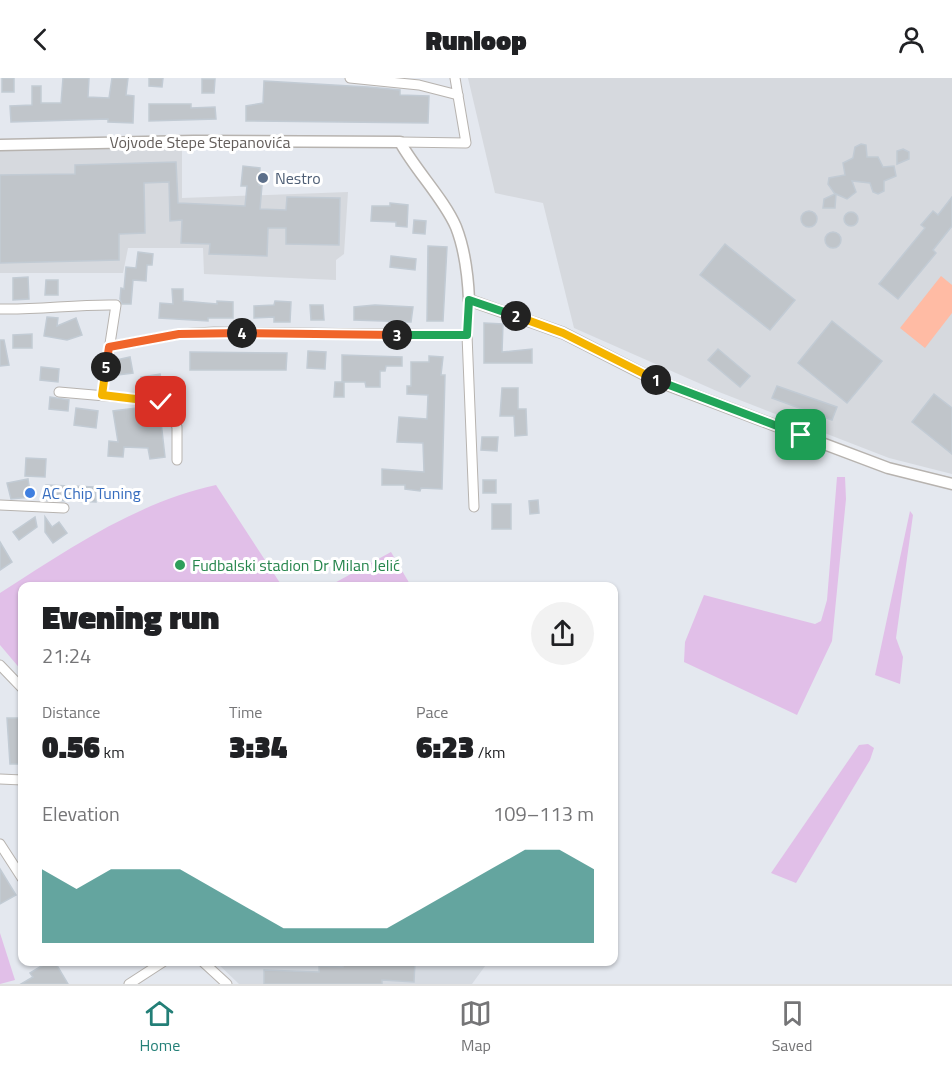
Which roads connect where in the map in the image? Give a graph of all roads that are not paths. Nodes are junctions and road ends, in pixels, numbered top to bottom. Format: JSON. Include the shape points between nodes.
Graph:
{"nodes":[{"id":1,"x":350,"y":78,"type":"edge"},
{"id":2,"x":454,"y":78,"type":"edge"},
{"id":3,"x":458,"y":95,"type":"junction"},
{"id":4,"x":400,"y":142,"type":"junction"},
{"id":5,"x":0,"y":145,"type":"edge"},
{"id":6,"x":469,"y":300,"type":"junction"},
{"id":7,"x":0,"y":309,"type":"edge"},
{"id":8,"x":467,"y":335,"type":"junction"},
{"id":9,"x":109,"y":347,"type":"junction"},
{"id":10,"x":59,"y":392,"type":"dead end"},
{"id":11,"x":102,"y":395,"type":"junction"},
{"id":12,"x":177,"y":460,"type":"dead end"},
{"id":13,"x":952,"y":484,"type":"edge"},
{"id":14,"x":0,"y":505,"type":"edge"},
{"id":15,"x":64,"y":507,"type":"dead end"},
{"id":16,"x":474,"y":507,"type":"dead end"},
{"id":17,"x":0,"y":665,"type":"edge"},
{"id":18,"x":5,"y":677,"type":"edge"},
{"id":19,"x":18,"y":685,"type":"edge"},
{"id":20,"x":0,"y":779,"type":"edge"},
{"id":21,"x":18,"y":780,"type":"edge"},
{"id":22,"x":0,"y":844,"type":"edge"},
{"id":23,"x":18,"y":872,"type":"edge"},
{"id":24,"x":158,"y":966,"type":"edge"},
{"id":25,"x":207,"y":966,"type":"edge"},
{"id":26,"x":129,"y":984,"type":"edge"},
{"id":27,"x":227,"y":984,"type":"edge"}],
"edges":[{"from":1,"to":3,"type":"street","via":[[419,85]]},
{"from":2,"to":3,"type":"street"},
{"from":3,"to":4,"type":"street","via":[[466,143]]},
{"from":4,"to":5,"type":"street","name":"Vojvode Stepe Stepanovića"},
{"from":4,"to":6,"type":"street","via":[[456,227]]},
{"from":6,"to":8,"type":"street"},
{"from":6,"to":13,"type":"street","via":[[563,333],[657,381],[888,468]]},
{"from":7,"to":9,"type":"street","via":[[116,305]]},
{"from":8,"to":9,"type":"street","via":[[214,332]]},
{"from":8,"to":16,"type":"street"},
{"from":9,"to":11,"type":"street"},
{"from":10,"to":11,"type":"street"},
{"from":11,"to":12,"type":"street","via":[[152,400],[168,406],[177,426]]},
{"from":14,"to":15,"type":"street"},
{"from":17,"to":18,"type":"street"},
{"from":18,"to":19,"type":"street"},
{"from":20,"to":21,"type":"street"},
{"from":22,"to":23,"type":"street"},
{"from":24,"to":26,"type":"street"},
{"from":25,"to":27,"type":"street"}]}
